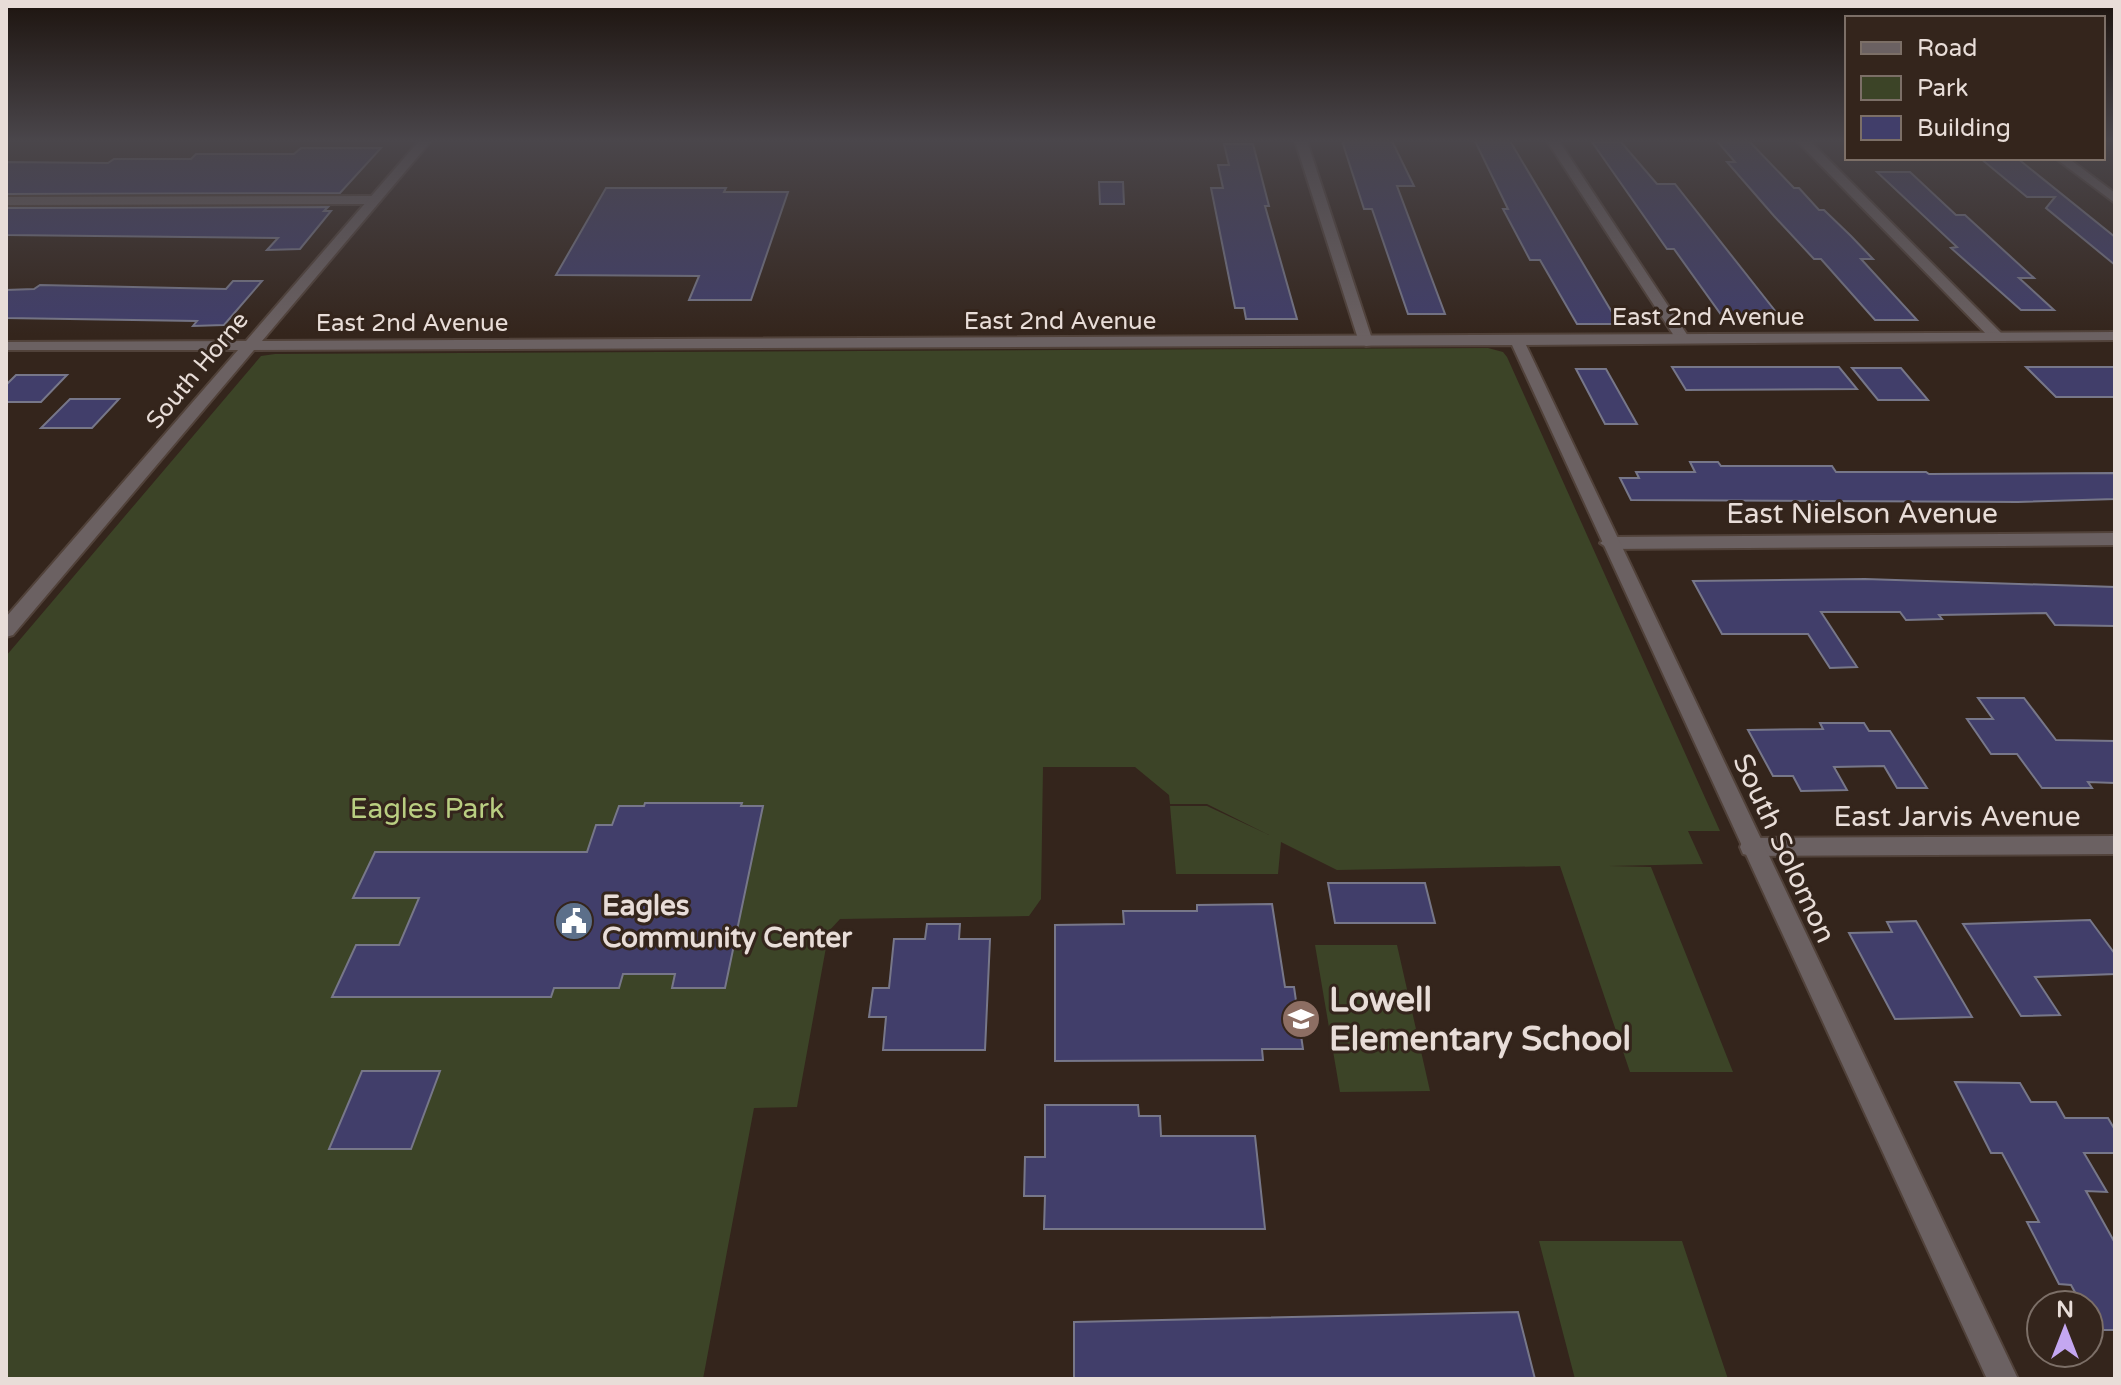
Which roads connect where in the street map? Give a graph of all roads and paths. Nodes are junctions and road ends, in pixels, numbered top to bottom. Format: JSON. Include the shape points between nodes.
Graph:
{"nodes":[{"id":1,"x":370,"y":206,"type":"edge"},
{"id":2,"x":1322,"y":206,"type":"edge"},
{"id":3,"x":1595,"y":206,"type":"edge"},
{"id":4,"x":1867,"y":206,"type":"edge"},
{"id":5,"x":2115,"y":336,"type":"edge"},
{"id":6,"x":1997,"y":337,"type":"junction"},
{"id":7,"x":1683,"y":339,"type":"junction"},
{"id":8,"x":1517,"y":341,"type":"junction"},
{"id":9,"x":1366,"y":342,"type":"junction"},
{"id":10,"x":251,"y":345,"type":"junction"},
{"id":11,"x":6,"y":346,"type":"edge"},
{"id":12,"x":2115,"y":539,"type":"edge"},
{"id":13,"x":1609,"y":543,"type":"junction"},
{"id":14,"x":6,"y":630,"type":"edge"},
{"id":15,"x":2115,"y":845,"type":"edge"},
{"id":16,"x":1751,"y":847,"type":"junction"},
{"id":17,"x":2003,"y":1379,"type":"edge"}],
"edges":[{"from":1,"to":10,"type":"street","name":"South Horne"},
{"from":2,"to":9,"type":"street"},
{"from":3,"to":7,"type":"street"},
{"from":4,"to":6,"type":"street"},
{"from":5,"to":6,"type":"street","name":"East 2nd Avenue"},
{"from":6,"to":7,"type":"street","name":"East 2nd Avenue"},
{"from":7,"to":8,"type":"street","name":"East 2nd Avenue"},
{"from":8,"to":9,"type":"street","name":"East 2nd Avenue"},
{"from":8,"to":13,"type":"street","name":"South Solomon"},
{"from":9,"to":10,"type":"street","name":"East 2nd Avenue"},
{"from":10,"to":11,"type":"street","name":"East 2nd Avenue"},
{"from":10,"to":14,"type":"street","name":"South Horne"},
{"from":12,"to":13,"type":"street","name":"East Nielson Avenue"},
{"from":13,"to":16,"type":"street","name":"South Solomon"},
{"from":15,"to":16,"type":"street","name":"East Jarvis Avenue"},
{"from":16,"to":17,"type":"street","name":"South Solomon"}]}
